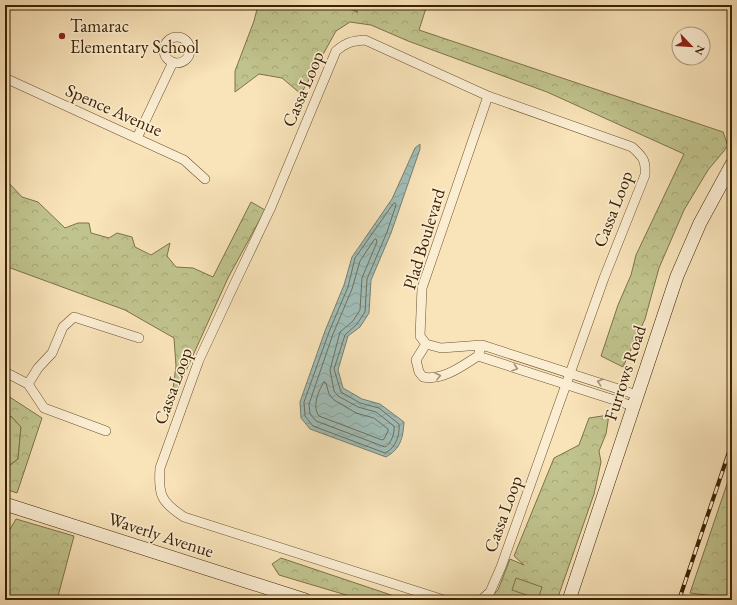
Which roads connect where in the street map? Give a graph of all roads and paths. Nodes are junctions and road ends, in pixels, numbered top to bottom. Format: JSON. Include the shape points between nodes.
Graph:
{"nodes":[{"id":1,"x":173,"y":62,"type":"dead end"},
{"id":2,"x":5,"y":78,"type":"edge"},
{"id":3,"x":488,"y":96,"type":"junction"},
{"id":4,"x":137,"y":138,"type":"junction"},
{"id":5,"x":732,"y":164,"type":"edge"},
{"id":6,"x":205,"y":179,"type":"dead end"},
{"id":7,"x":139,"y":338,"type":"dead end"},
{"id":8,"x":426,"y":344,"type":"junction"},
{"id":9,"x":482,"y":345,"type":"junction"},
{"id":10,"x":478,"y":356,"type":"junction"},
{"id":11,"x":5,"y":372,"type":"edge"},
{"id":12,"x":570,"y":373,"type":"junction"},
{"id":13,"x":28,"y":384,"type":"junction"},
{"id":14,"x":566,"y":385,"type":"junction"},
{"id":15,"x":635,"y":401,"type":"junction"},
{"id":16,"x":106,"y":431,"type":"dead end"},
{"id":17,"x":5,"y":504,"type":"edge"},
{"id":18,"x":305,"y":600,"type":"edge"},
{"id":19,"x":444,"y":600,"type":"edge"},
{"id":20,"x":481,"y":600,"type":"edge"},
{"id":21,"x":569,"y":600,"type":"edge"}],
"edges":[{"from":1,"to":4,"type":"street"},
{"from":2,"to":4,"type":"street","name":"Spence Avenue"},
{"from":3,"to":8,"type":"street","name":"Plad Boulevard","via":[[422,288],[420,336]]},
{"from":3,"to":12,"type":"street","name":"Cassa Loop","via":[[632,147],[642,155],[646,164],[645,175]]},
{"from":3,"to":19,"type":"street","name":"Cassa Loop","via":[[365,40],[345,43],[336,51],[271,207],[199,360],[160,468],[161,496],[184,517]]},
{"from":4,"to":6,"type":"street","name":"Spence Avenue","via":[[184,160]]},
{"from":5,"to":15,"type":"street","name":"Furrows Road","via":[[702,218],[682,263]]},
{"from":7,"to":13,"type":"street","via":[[74,317],[63,327],[52,353]]},
{"from":8,"to":9,"type":"street","via":[[441,348]]},
{"from":8,"to":10,"type":"street","one_way":true,"via":[[416,360],[423,377],[450,374]]},
{"from":9,"to":10,"type":"street"},
{"from":9,"to":12,"type":"street"},
{"from":10,"to":14,"type":"street","one_way":true},
{"from":11,"to":13,"type":"street"},
{"from":12,"to":14,"type":"street","name":"Cassa Loop"},
{"from":15,"to":12,"type":"street","one_way":true},
{"from":13,"to":16,"type":"street","via":[[44,408]]},
{"from":14,"to":15,"type":"street"},
{"from":14,"to":20,"type":"street","name":"Cassa Loop","via":[[498,573],[490,592]]},
{"from":15,"to":21,"type":"street","name":"Furrows Road"},
{"from":17,"to":18,"type":"street","name":"Waverly Avenue"}]}
